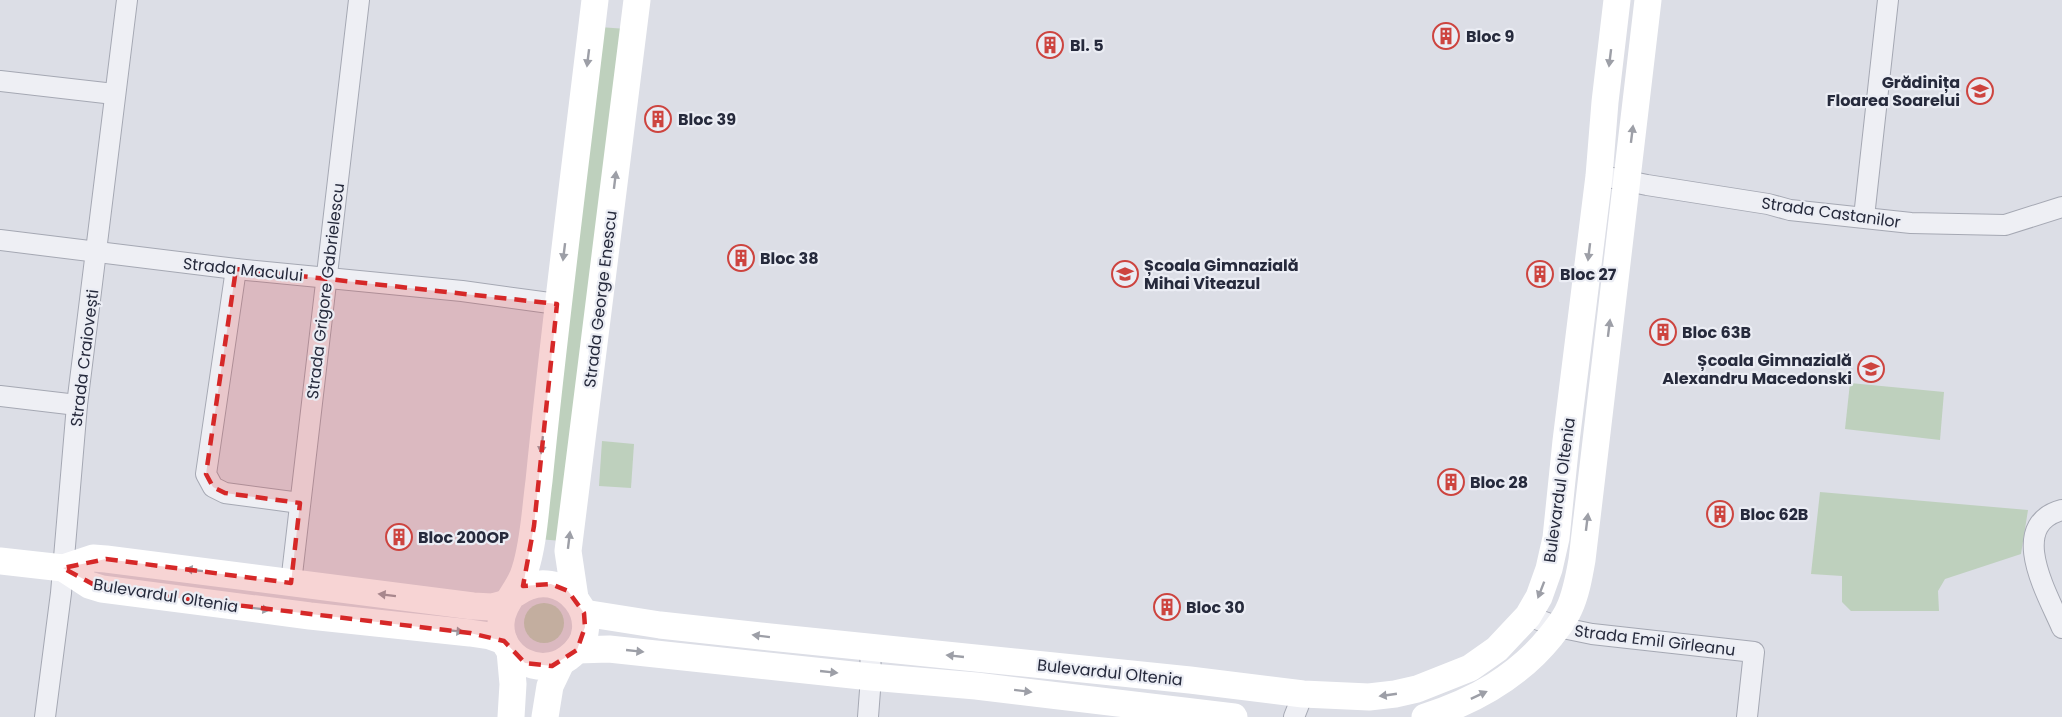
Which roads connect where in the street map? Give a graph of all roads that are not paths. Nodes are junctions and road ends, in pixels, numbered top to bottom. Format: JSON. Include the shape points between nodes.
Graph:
{"nodes":[{"id":1,"x":127,"y":0,"type":"edge"},
{"id":2,"x":359,"y":0,"type":"edge"},
{"id":3,"x":595,"y":0,"type":"edge"},
{"id":4,"x":637,"y":0,"type":"edge"},
{"id":5,"x":1617,"y":0,"type":"edge"},
{"id":6,"x":1648,"y":0,"type":"edge"},
{"id":7,"x":1888,"y":0,"type":"edge"},
{"id":8,"x":0,"y":81,"type":"edge"},
{"id":9,"x":114,"y":94,"type":"junction"},
{"id":10,"x":1599,"y":176,"type":"junction"},
{"id":11,"x":1626,"y":180,"type":"junction"},
{"id":12,"x":2062,"y":207,"type":"edge"},
{"id":13,"x":1864,"y":216,"type":"junction"},
{"id":14,"x":0,"y":240,"type":"edge"},
{"id":15,"x":96,"y":251,"type":"junction"},
{"id":16,"x":236,"y":268,"type":"junction"},
{"id":17,"x":327,"y":278,"type":"junction"},
{"id":18,"x":557,"y":304,"type":"junction"},
{"id":19,"x":0,"y":396,"type":"edge"},
{"id":20,"x":77,"y":405,"type":"junction"},
{"id":21,"x":300,"y":503,"type":"junction"},
{"id":22,"x":2062,"y":510,"type":"edge"},
{"id":23,"x":0,"y":561,"type":"edge"},
{"id":24,"x":63,"y":568,"type":"junction"},
{"id":25,"x":291,"y":583,"type":"junction"},
{"id":26,"x":511,"y":598,"type":"junction"},
{"id":27,"x":580,"y":605,"type":"junction"},
{"id":28,"x":1528,"y":616,"type":"junction"},
{"id":29,"x":1558,"y":627,"type":"junction"},
{"id":30,"x":2062,"y":628,"type":"edge"},
{"id":31,"x":507,"y":646,"type":"junction"},
{"id":32,"x":870,"y":647,"type":"junction"},
{"id":33,"x":569,"y":656,"type":"junction"},
{"id":34,"x":871,"y":677,"type":"junction"},
{"id":35,"x":1298,"y":706,"type":"edge"},
{"id":36,"x":45,"y":717,"type":"edge"},
{"id":37,"x":511,"y":717,"type":"edge"},
{"id":38,"x":545,"y":717,"type":"edge"},
{"id":39,"x":868,"y":717,"type":"edge"},
{"id":40,"x":1234,"y":717,"type":"edge"},
{"id":41,"x":1425,"y":717,"type":"edge"},
{"id":42,"x":1747,"y":717,"type":"edge"}],
"edges":[{"from":1,"to":9,"type":"street","name":"Strada Craiovești"},
{"from":2,"to":17,"type":"street","name":"Strada Grigore Gabrielescu"},
{"from":3,"to":18,"type":"street","one_way":true},
{"from":27,"to":4,"type":"street","name":"Strada George Enescu","one_way":true,"via":[[568,551]]},
{"from":5,"to":10,"type":"street","name":"Bulevardul Oltenia","one_way":true},
{"from":11,"to":6,"type":"street","name":"Bulevardul Oltenia","one_way":true},
{"from":7,"to":13,"type":"street"},
{"from":8,"to":9,"type":"street"},
{"from":9,"to":15,"type":"street","name":"Strada Craiovești"},
{"from":10,"to":11,"type":"street","name":"Strada Castanilor"},
{"from":10,"to":28,"type":"street","name":"Bulevardul Oltenia","one_way":true,"via":[[1556,538],[1539,597]]},
{"from":11,"to":13,"type":"street","name":"Strada Castanilor","via":[[1790,210]]},
{"from":29,"to":11,"type":"street","name":"Bulevardul Oltenia","one_way":true,"via":[[1577,588],[1582,560]]},
{"from":12,"to":13,"type":"street","name":"Strada Castanilor","via":[[2005,225],[1911,223]]},
{"from":14,"to":15,"type":"street","name":"Strada Macului"},
{"from":15,"to":16,"type":"street","name":"Strada Macului"},
{"from":15,"to":20,"type":"street","name":"Strada Craiovești"},
{"from":16,"to":17,"type":"street","name":"Strada Macului"},
{"from":16,"to":21,"type":"street","via":[[206,474],[213,487],[225,493]]},
{"from":17,"to":18,"type":"street","name":"Strada Macului"},
{"from":17,"to":21,"type":"street","name":"Strada Grigore Gabrielescu"},
{"from":18,"to":26,"type":"street","one_way":true,"via":[[534,526],[525,570]]},
{"from":19,"to":20,"type":"street"},
{"from":20,"to":24,"type":"street","name":"Strada Craiovești"},
{"from":21,"to":25,"type":"street","name":"Strada Grigore Gabrielescu"},
{"from":22,"to":30,"type":"street","via":[[2051,514],[2033,534],[2033,559]]},
{"from":23,"to":24,"type":"street"},
{"from":25,"to":24,"type":"street","name":"Bulevardul Oltenia","one_way":true,"via":[[93,558]]},
{"from":24,"to":31,"type":"street","name":"Bulevardul Oltenia","one_way":true,"via":[[102,589],[470,633],[490,636]]},
{"from":24,"to":36,"type":"street","name":"Strada Craiovești"},
{"from":26,"to":25,"type":"street","name":"Bulevardul Oltenia","one_way":true,"via":[[492,608]]},
{"from":26,"to":27,"type":"street","via":[[532,584],[550,584],[568,591]]},
{"from":26,"to":31,"type":"street","via":[[501,622]]},
{"from":32,"to":27,"type":"street","name":"Bulevardul Oltenia","one_way":true,"via":[[671,626]]},
{"from":27,"to":33,"type":"street","via":[[584,635]]},
{"from":28,"to":29,"type":"street","name":"Strada Emil Gîrleanu"},
{"from":28,"to":35,"type":"street","name":"Bulevardul Oltenia","one_way":true,"via":[[1497,649],[1470,668],[1417,689]]},
{"from":41,"to":29,"type":"street","name":"Bulevardul Oltenia","one_way":true,"via":[[1502,683]]},
{"from":29,"to":42,"type":"street","name":"Strada Emil Gîrleanu","via":[[1754,652]]},
{"from":31,"to":33,"type":"street","via":[[517,658],[534,666],[552,666]]},
{"from":31,"to":37,"type":"street","via":[[513,684]]},
{"from":32,"to":34,"type":"street"},
{"from":35,"to":32,"type":"street","name":"Bulevardul Oltenia","one_way":true,"via":[[1190,681]]},
{"from":33,"to":34,"type":"street","name":"Bulevardul Oltenia","one_way":true,"via":[[609,649]]},
{"from":33,"to":38,"type":"street","via":[[550,686]]},
{"from":34,"to":39,"type":"street"},
{"from":34,"to":40,"type":"street","name":"Bulevardul Oltenia","one_way":true}]}
